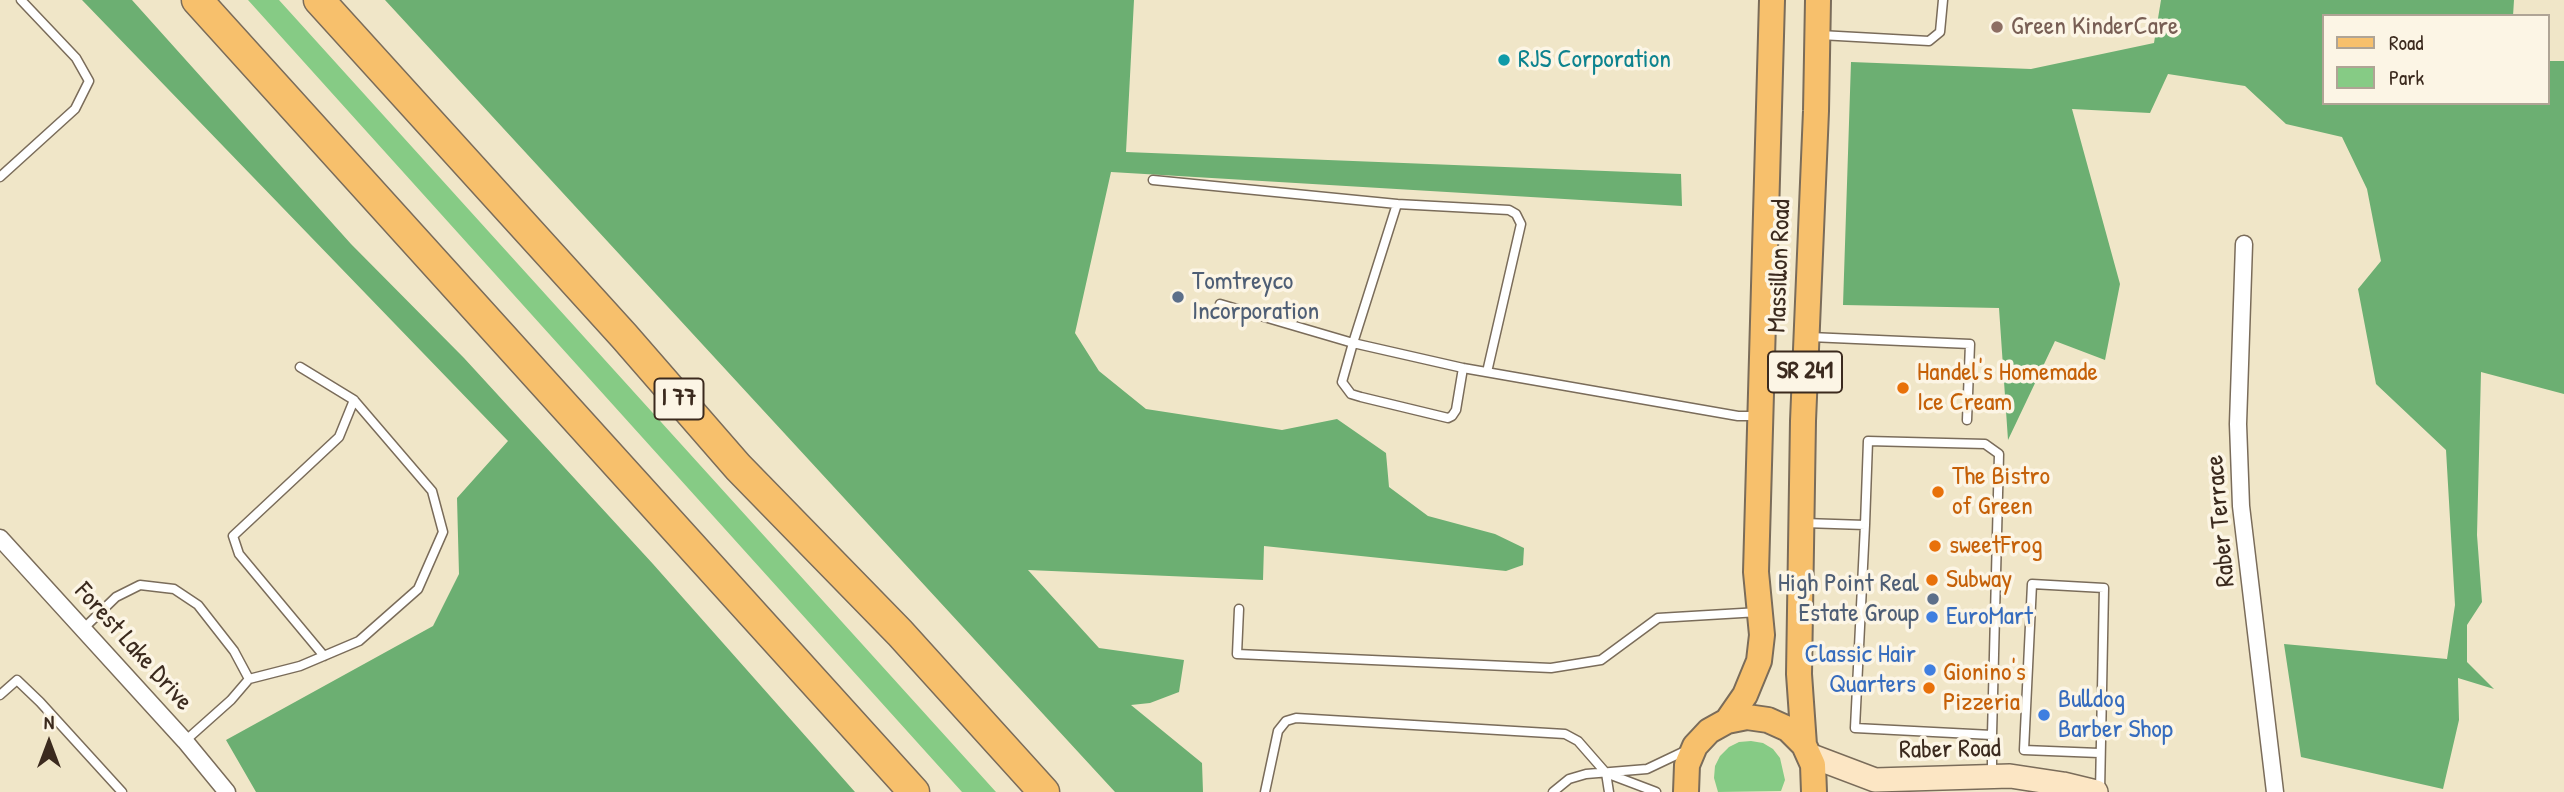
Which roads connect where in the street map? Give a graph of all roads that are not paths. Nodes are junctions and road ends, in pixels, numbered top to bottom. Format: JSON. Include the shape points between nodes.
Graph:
{"nodes":[{"id":1,"x":22,"y":0,"type":"edge"},
{"id":2,"x":197,"y":0,"type":"edge"},
{"id":3,"x":319,"y":0,"type":"edge"},
{"id":4,"x":1772,"y":0,"type":"edge"},
{"id":5,"x":1818,"y":0,"type":"edge"},
{"id":6,"x":1943,"y":0,"type":"edge"},
{"id":7,"x":1817,"y":35,"type":"junction"},
{"id":8,"x":0,"y":177,"type":"edge"},
{"id":9,"x":1153,"y":180,"type":"dead end"},
{"id":10,"x":1396,"y":204,"type":"junction"},
{"id":11,"x":2244,"y":244,"type":"dead end"},
{"id":12,"x":1220,"y":304,"type":"dead end"},
{"id":13,"x":1807,"y":337,"type":"junction"},
{"id":14,"x":1353,"y":343,"type":"junction"},
{"id":15,"x":300,"y":367,"type":"dead end"},
{"id":16,"x":1463,"y":368,"type":"junction"},
{"id":17,"x":1487,"y":372,"type":"junction"},
{"id":18,"x":354,"y":400,"type":"junction"},
{"id":19,"x":1760,"y":416,"type":"junction"},
{"id":20,"x":1967,"y":420,"type":"dead end"},
{"id":21,"x":1801,"y":523,"type":"junction"},
{"id":22,"x":1866,"y":525,"type":"junction"},
{"id":23,"x":0,"y":538,"type":"edge"},
{"id":24,"x":1238,"y":609,"type":"dead end"},
{"id":25,"x":1760,"y":612,"type":"junction"},
{"id":26,"x":83,"y":629,"type":"junction"},
{"id":27,"x":324,"y":656,"type":"junction"},
{"id":28,"x":249,"y":680,"type":"junction"},
{"id":29,"x":0,"y":695,"type":"edge"},
{"id":30,"x":1727,"y":721,"type":"junction"},
{"id":31,"x":1992,"y":735,"type":"junction"},
{"id":32,"x":185,"y":741,"type":"junction"},
{"id":33,"x":1695,"y":746,"type":"junction"},
{"id":34,"x":1806,"y":750,"type":"junction"},
{"id":35,"x":2099,"y":753,"type":"junction"},
{"id":36,"x":1606,"y":773,"type":"junction"},
{"id":37,"x":1992,"y":777,"type":"junction"},
{"id":38,"x":122,"y":792,"type":"edge"},
{"id":39,"x":227,"y":792,"type":"edge"},
{"id":40,"x":914,"y":792,"type":"edge"},
{"id":41,"x":1044,"y":792,"type":"edge"},
{"id":42,"x":1265,"y":792,"type":"edge"},
{"id":43,"x":1553,"y":792,"type":"edge"},
{"id":44,"x":1609,"y":792,"type":"edge"},
{"id":45,"x":1656,"y":792,"type":"edge"},
{"id":46,"x":1686,"y":792,"type":"edge"},
{"id":47,"x":1814,"y":792,"type":"edge"},
{"id":48,"x":2098,"y":792,"type":"edge"},
{"id":49,"x":2275,"y":792,"type":"edge"}],
"edges":[{"from":1,"to":8,"type":"lane","via":[[76,58],[89,82],[75,109]]},
{"from":2,"to":40,"type":"highway"},
{"from":3,"to":41,"type":"highway","number":"I 77","via":[[738,467],[900,633]]},
{"from":4,"to":19,"type":"main road","name":"Massillon Road"},
{"from":5,"to":7,"type":"main road","name":"Massillon Road","number":"SR 241"},
{"from":6,"to":7,"type":"lane","via":[[1940,32],[1929,41]]},
{"from":7,"to":13,"type":"main road","name":"Massillon Road","number":"SR 241"},
{"from":9,"to":10,"type":"lane"},
{"from":10,"to":14,"type":"lane"},
{"from":10,"to":17,"type":"lane","via":[[1516,214],[1521,224]]},
{"from":11,"to":49,"type":"street","name":"Raber Terrace","via":[[2238,424],[2241,506]]},
{"from":12,"to":14,"type":"lane"},
{"from":13,"to":20,"type":"lane","via":[[1970,344]]},
{"from":13,"to":21,"type":"main road","name":"Massillon Road","number":"SR 241"},
{"from":14,"to":16,"type":"lane"},
{"from":14,"to":16,"type":"lane","via":[[1342,382],[1352,394],[1443,418],[1455,413]]},
{"from":15,"to":18,"type":"lane"},
{"from":16,"to":17,"type":"lane"},
{"from":17,"to":19,"type":"lane","via":[[1738,416]]},
{"from":18,"to":27,"type":"lane","via":[[340,437],[233,536],[239,554]]},
{"from":18,"to":27,"type":"lane","via":[[432,491],[443,532],[418,589],[359,641]]},
{"from":19,"to":25,"type":"main road","name":"Massillon Road","via":[[1756,572]]},
{"from":21,"to":22,"type":"lane"},
{"from":21,"to":34,"type":"main road","name":"Massillon Road","number":"SR 241","via":[[1799,674]]},
{"from":22,"to":31,"type":"lane","via":[[1855,728]]},
{"from":22,"to":31,"type":"lane","via":[[1868,441],[1984,444],[1999,454]]},
{"from":23,"to":26,"type":"street","name":"Forest Lake Drive"},
{"from":24,"to":25,"type":"lane","via":[[1237,654],[1551,668],[1601,660],[1658,618]]},
{"from":25,"to":30,"type":"main road","name":"Massillon Road","via":[[1759,661],[1745,695]]},
{"from":26,"to":28,"type":"lane","via":[[116,597],[141,585],[174,589],[205,614],[234,651]]},
{"from":26,"to":32,"type":"street","name":"Forest Lake Drive"},
{"from":27,"to":28,"type":"lane"},
{"from":28,"to":32,"type":"lane"},
{"from":29,"to":38,"type":"lane","via":[[16,680]]},
{"from":30,"to":33,"type":"main road"},
{"from":30,"to":34,"type":"main road","via":[[1747,717],[1768,720],[1788,729]]},
{"from":31,"to":37,"type":"lane"},
{"from":32,"to":39,"type":"street","name":"Forest Lake Drive"},
{"from":33,"to":36,"type":"lane","via":[[1647,769]]},
{"from":33,"to":46,"type":"main road","via":[[1687,765]]},
{"from":34,"to":37,"type":"street","name":"Raber Road","via":[[1875,780]]},
{"from":34,"to":47,"type":"main road","name":"Massillon Road","via":[[1813,765]]},
{"from":35,"to":35,"type":"lane","via":[[2104,588],[2032,584],[2024,750]]},
{"from":35,"to":48,"type":"lane"},
{"from":36,"to":42,"type":"lane","via":[[1578,741],[1565,734],[1296,718],[1286,721],[1278,732]]},
{"from":36,"to":43,"type":"lane","via":[[1569,779]]},
{"from":36,"to":44,"type":"lane"},
{"from":36,"to":45,"type":"lane"},
{"from":37,"to":48,"type":"street","name":"Raber Road","via":[[2063,783]]}]}
